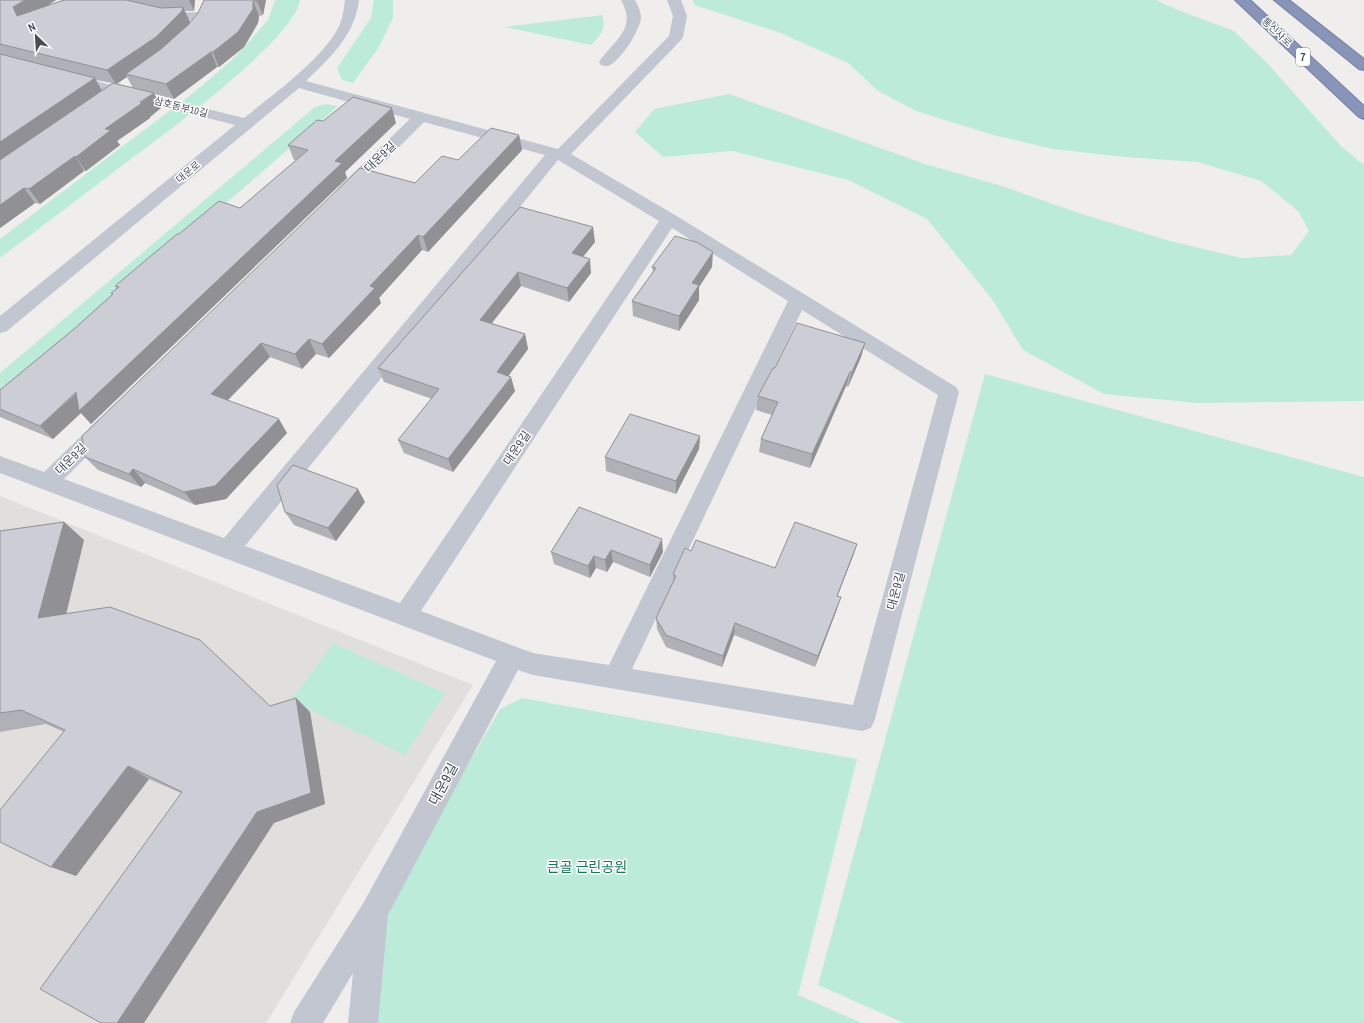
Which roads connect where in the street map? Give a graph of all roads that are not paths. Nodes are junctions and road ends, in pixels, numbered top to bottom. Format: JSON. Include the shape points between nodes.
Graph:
{"nodes":[{"id":1,"x":352,"y":0,"type":"edge"},
{"id":2,"x":628,"y":0,"type":"edge"},
{"id":3,"x":674,"y":0,"type":"edge"},
{"id":4,"x":1242,"y":0,"type":"edge"},
{"id":5,"x":1281,"y":0,"type":"edge"},
{"id":6,"x":146,"y":12,"type":"edge"},
{"id":7,"x":200,"y":16,"type":"edge"},
{"id":8,"x":606,"y":62,"type":"dead end"},
{"id":9,"x":1364,"y":66,"type":"edge"},
{"id":10,"x":60,"y":76,"type":"edge"},
{"id":11,"x":132,"y":83,"type":"edge"},
{"id":12,"x":296,"y":83,"type":"junction"},
{"id":13,"x":120,"y":92,"type":"junction"},
{"id":14,"x":106,"y":101,"type":"edge"},
{"id":15,"x":1364,"y":114,"type":"edge"},
{"id":16,"x":420,"y":117,"type":"junction"},
{"id":17,"x":246,"y":123,"type":"junction"},
{"id":18,"x":558,"y":154,"type":"junction"},
{"id":19,"x":336,"y":200,"type":"edge"},
{"id":20,"x":669,"y":219,"type":"junction"},
{"id":21,"x":798,"y":299,"type":"junction"},
{"id":22,"x":0,"y":326,"type":"edge"},
{"id":23,"x":115,"y":416,"type":"edge"},
{"id":24,"x":0,"y":464,"type":"edge"},
{"id":25,"x":47,"y":482,"type":"junction"},
{"id":26,"x":228,"y":550,"type":"junction"},
{"id":27,"x":405,"y":616,"type":"junction"},
{"id":28,"x":512,"y":656,"type":"junction"},
{"id":29,"x":615,"y":678,"type":"junction"},
{"id":30,"x":374,"y":912,"type":"junction"},
{"id":31,"x":305,"y":1023,"type":"edge"},
{"id":32,"x":363,"y":1023,"type":"edge"}],
"edges":[{"from":1,"to":12,"type":"street","name":"대운로","via":[[346,23],[336,42]]},
{"from":2,"to":8,"type":"street","via":[[633,7],[631,32]]},
{"from":3,"to":18,"type":"street","via":[[680,16],[676,37]]},
{"from":4,"to":15,"type":"highway","name":"통신사로","number":"7"},
{"from":5,"to":9,"type":"highway"},
{"from":6,"to":7,"type":"street","via":[[168,17]]},
{"from":10,"to":13,"type":"street","name":"삼호동부10길"},
{"from":11,"to":13,"type":"street"},
{"from":12,"to":16,"type":"street","name":"대운9길"},
{"from":12,"to":17,"type":"street","name":"대운로"},
{"from":13,"to":14,"type":"street"},
{"from":13,"to":17,"type":"street","name":"삼호동부10길"},
{"from":16,"to":18,"type":"street","name":"대운9길"},
{"from":16,"to":19,"type":"street","name":"대운9길"},
{"from":17,"to":22,"type":"street","name":"대운로"},
{"from":18,"to":20,"type":"street","name":"대운9길"},
{"from":18,"to":26,"type":"street"},
{"from":20,"to":21,"type":"street","name":"대운9길"},
{"from":20,"to":27,"type":"street","name":"대운9길"},
{"from":21,"to":29,"type":"street"},
{"from":21,"to":29,"type":"street","name":"대운9길","via":[[949,392],[862,719]]},
{"from":23,"to":25,"type":"street","name":"대운9길"},
{"from":24,"to":25,"type":"street","name":"대운9길"},
{"from":25,"to":26,"type":"street","name":"대운9길"},
{"from":26,"to":27,"type":"street","name":"대운9길"},
{"from":27,"to":28,"type":"street","name":"대운9길"},
{"from":28,"to":29,"type":"street","name":"대운9길","via":[[533,664]]},
{"from":28,"to":30,"type":"street","name":"대운9길"},
{"from":30,"to":31,"type":"street","name":"대운9길"},
{"from":30,"to":32,"type":"street","name":"대운9길"}]}
